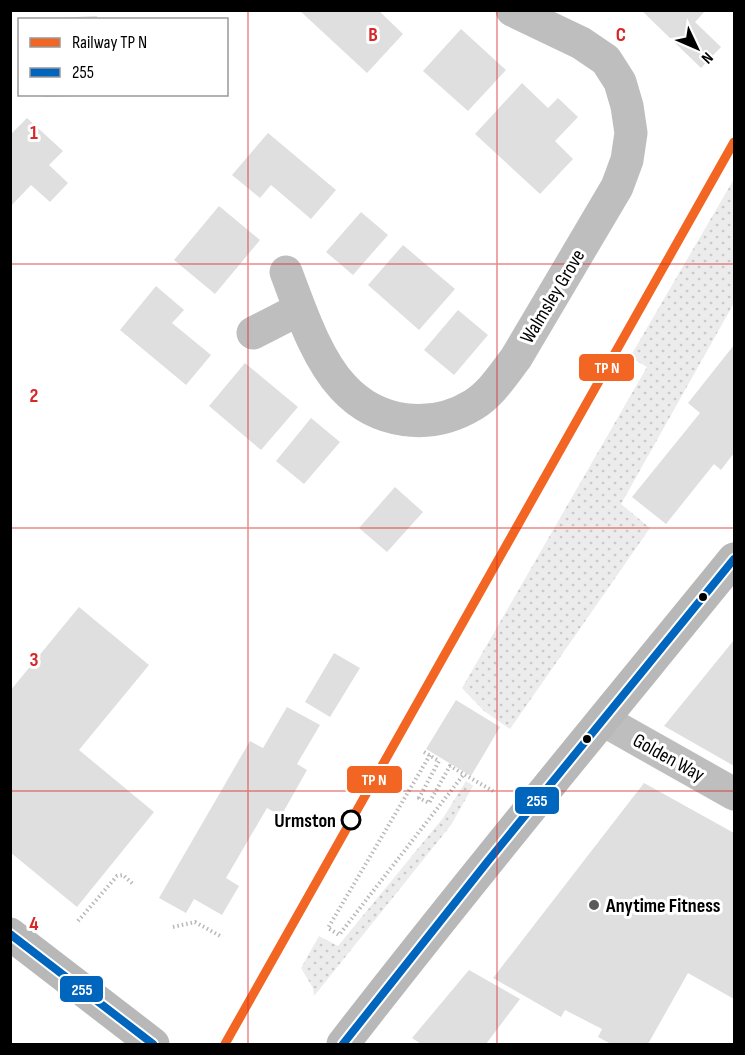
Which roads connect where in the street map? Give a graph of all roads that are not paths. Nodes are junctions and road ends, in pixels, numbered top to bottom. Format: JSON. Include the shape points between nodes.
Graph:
{"nodes":[{"id":1,"x":512,"y":10,"type":"edge"},
{"id":2,"x":286,"y":272,"type":"dead end"},
{"id":3,"x":300,"y":309,"type":"junction"},
{"id":4,"x":253,"y":333,"type":"dead end"},
{"id":5,"x":735,"y":559,"type":"edge"},
{"id":6,"x":603,"y":720,"type":"junction"},
{"id":7,"x":735,"y":794,"type":"edge"},
{"id":8,"x":10,"y":934,"type":"edge"},
{"id":9,"x":146,"y":1039,"type":"edge"},
{"id":10,"x":343,"y":1044,"type":"edge"}],
"edges":[{"from":1,"to":3,"type":"street","name":"Walmsley Grove","via":[[581,43],[606,60],[620,82],[631,133],[617,187],[516,358],[497,384],[474,405],[446,418],[390,418],[366,407],[343,387]]},
{"from":2,"to":3,"type":"street","name":"Walmsley Grove"},
{"from":3,"to":4,"type":"street"},
{"from":5,"to":6,"type":"street"},
{"from":6,"to":7,"type":"street","name":"Golden Way"},
{"from":6,"to":10,"type":"street"},
{"from":8,"to":9,"type":"street"}]}
